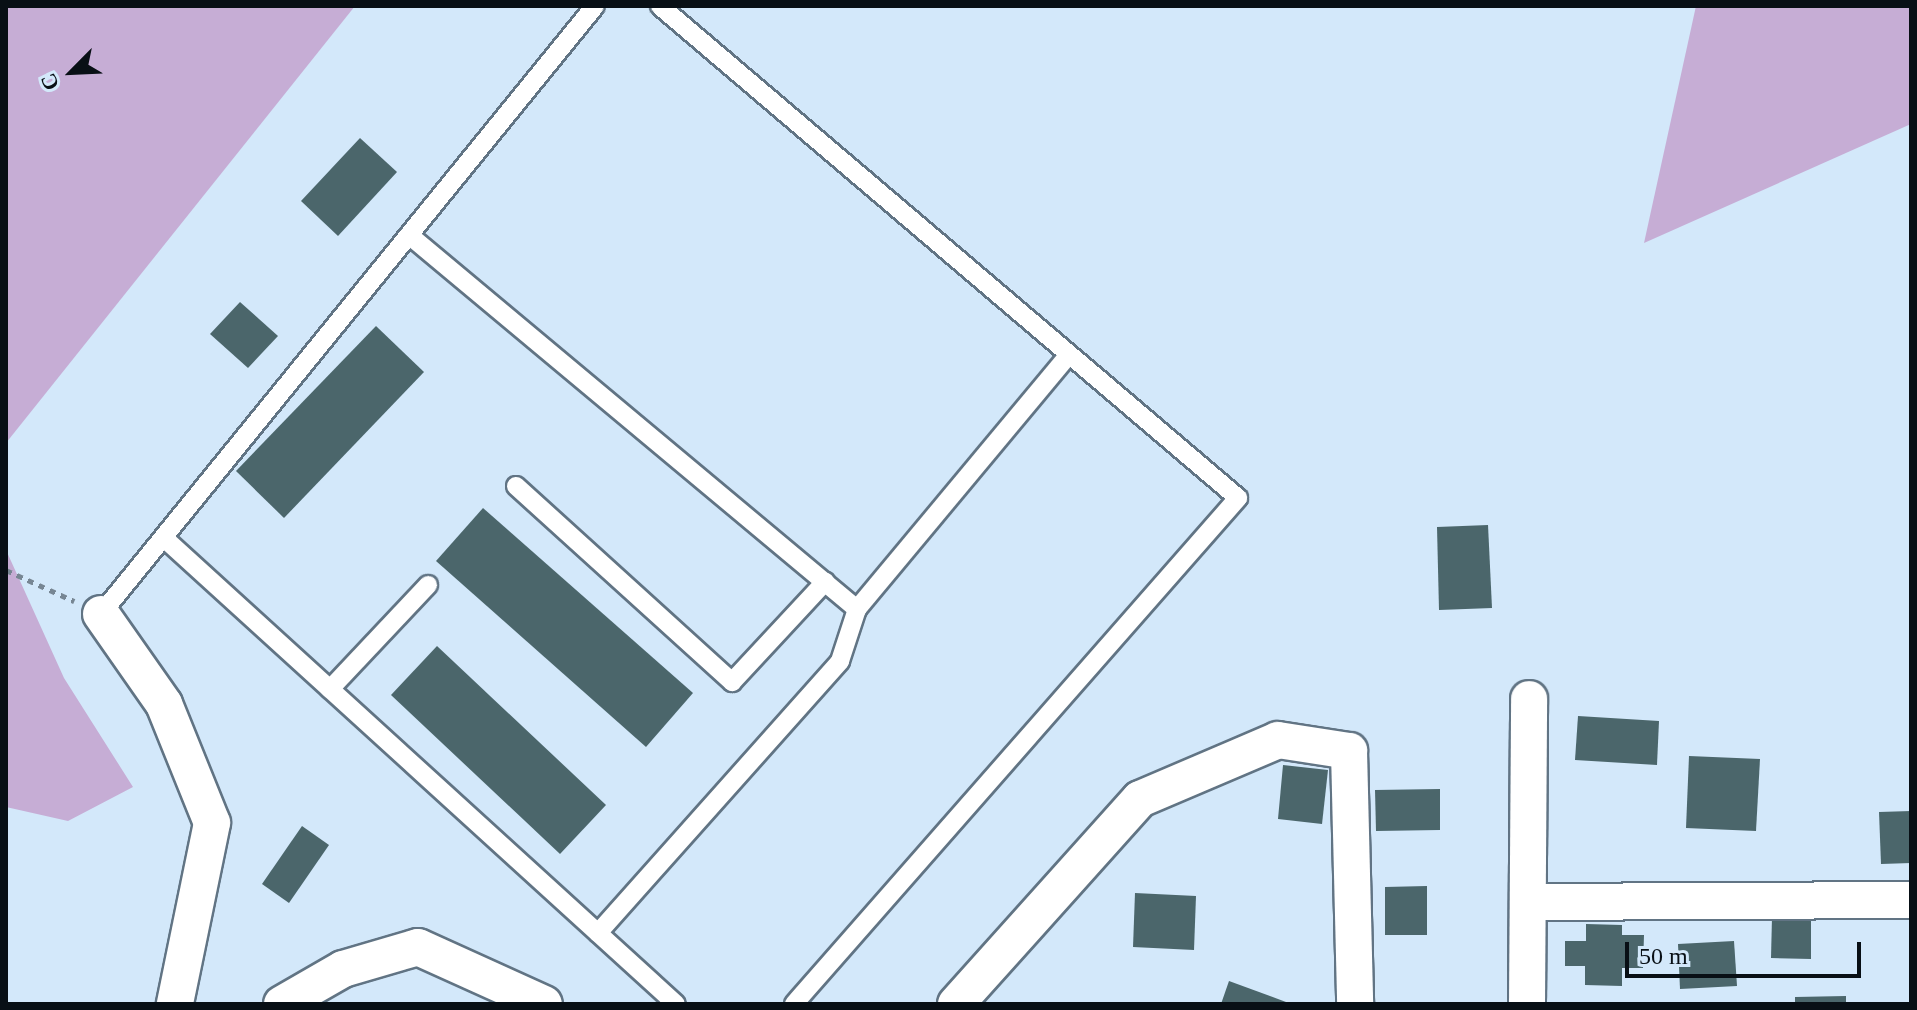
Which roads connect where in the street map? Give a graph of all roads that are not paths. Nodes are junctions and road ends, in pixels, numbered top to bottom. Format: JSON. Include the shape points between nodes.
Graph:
{"nodes":[{"id":1,"x":595,"y":6,"type":"edge"},
{"id":2,"x":660,"y":6,"type":"edge"},
{"id":3,"x":409,"y":235,"type":"junction"},
{"id":4,"x":1069,"y":355,"type":"junction"},
{"id":5,"x":516,"y":486,"type":"dead end"},
{"id":6,"x":164,"y":538,"type":"junction"},
{"id":7,"x":825,"y":582,"type":"junction"},
{"id":8,"x":428,"y":585,"type":"dead end"},
{"id":9,"x":857,"y":609,"type":"junction"},
{"id":10,"x":101,"y":614,"type":"joint"},
{"id":11,"x":330,"y":689,"type":"junction"},
{"id":12,"x":1529,"y":699,"type":"dead end"},
{"id":13,"x":1911,"y":900,"type":"edge"},
{"id":14,"x":1528,"y":902,"type":"junction"},
{"id":15,"x":598,"y":933,"type":"junction"},
{"id":16,"x":175,"y":1004,"type":"edge"},
{"id":17,"x":282,"y":1004,"type":"edge"},
{"id":18,"x":544,"y":1004,"type":"edge"},
{"id":19,"x":676,"y":1004,"type":"edge"},
{"id":20,"x":794,"y":1004,"type":"edge"},
{"id":21,"x":956,"y":1004,"type":"edge"},
{"id":22,"x":1355,"y":1004,"type":"edge"},
{"id":23,"x":1527,"y":1004,"type":"edge"}],
"edges":[{"from":1,"to":3,"type":"lane"},
{"from":2,"to":4,"type":"lane"},
{"from":3,"to":6,"type":"lane"},
{"from":3,"to":7,"type":"lane"},
{"from":4,"to":9,"type":"lane"},
{"from":4,"to":20,"type":"lane","via":[[1238,498]]},
{"from":5,"to":7,"type":"lane","via":[[732,682]]},
{"from":6,"to":10,"type":"lane"},
{"from":6,"to":11,"type":"lane"},
{"from":7,"to":9,"type":"lane"},
{"from":8,"to":11,"type":"lane"},
{"from":9,"to":15,"type":"lane","via":[[840,661]]},
{"from":10,"to":16,"type":"street","via":[[164,704],[212,823]]},
{"from":11,"to":15,"type":"lane"},
{"from":12,"to":14,"type":"street"},
{"from":13,"to":14,"type":"street"},
{"from":14,"to":23,"type":"street"},
{"from":15,"to":19,"type":"lane"},
{"from":17,"to":18,"type":"street","via":[[343,969],[418,947]]},
{"from":21,"to":22,"type":"street","via":[[1140,799],[1278,740],[1349,751]]}]}
